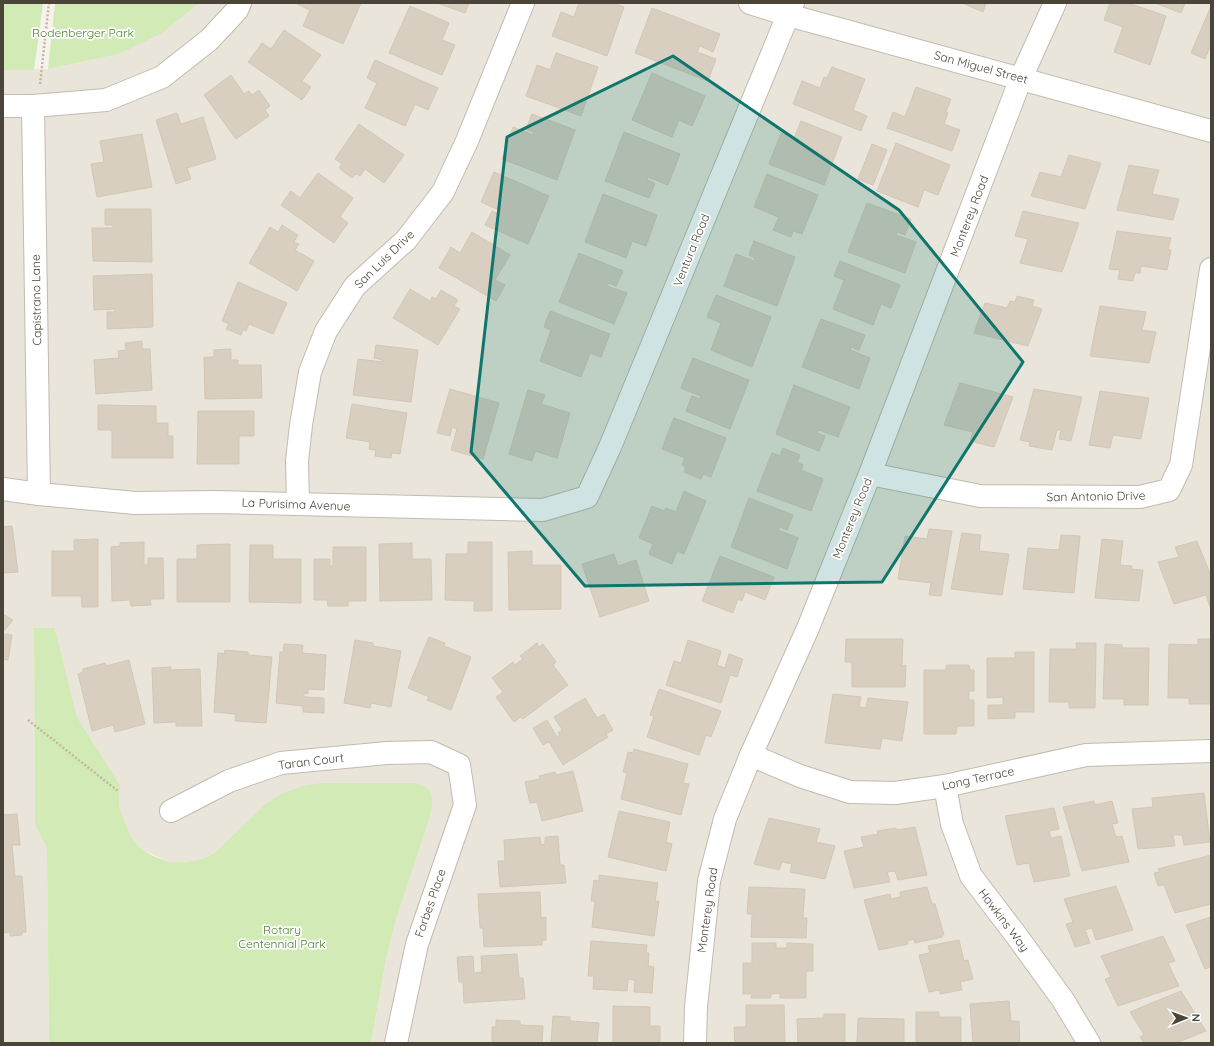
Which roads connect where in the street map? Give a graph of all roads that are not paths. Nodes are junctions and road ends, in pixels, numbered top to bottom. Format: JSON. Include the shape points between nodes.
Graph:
{"nodes":[{"id":1,"x":240,"y":3,"type":"edge"},
{"id":2,"x":523,"y":3,"type":"edge"},
{"id":3,"x":750,"y":3,"type":"edge"},
{"id":4,"x":1055,"y":3,"type":"edge"},
{"id":5,"x":790,"y":9,"type":"edge"},
{"id":6,"x":1021,"y":78,"type":"junction"},
{"id":7,"x":35,"y":105,"type":"junction"},
{"id":8,"x":3,"y":106,"type":"edge"},
{"id":9,"x":1211,"y":131,"type":"edge"},
{"id":10,"x":1211,"y":269,"type":"edge"},
{"id":11,"x":870,"y":474,"type":"junction"},
{"id":12,"x":3,"y":489,"type":"edge"},
{"id":13,"x":39,"y":494,"type":"junction"},
{"id":14,"x":587,"y":497,"type":"joint"},
{"id":15,"x":298,"y":504,"type":"junction"},
{"id":16,"x":1211,"y":751,"type":"edge"},
{"id":17,"x":752,"y":755,"type":"junction"},
{"id":18,"x":459,"y":765,"type":"joint"},
{"id":19,"x":945,"y":786,"type":"junction"},
{"id":20,"x":171,"y":811,"type":"dead end"},
{"id":21,"x":396,"y":1043,"type":"edge"},
{"id":22,"x":695,"y":1043,"type":"edge"},
{"id":23,"x":1089,"y":1043,"type":"edge"}],
"edges":[{"from":1,"to":7,"type":"street","via":[[237,10],[209,40],[162,77],[106,100]]},
{"from":2,"to":15,"type":"street","name":"San Luis Drive","via":[[467,141],[443,192],[406,240],[355,286],[326,331],[310,372],[301,425]]},
{"from":3,"to":5,"type":"street","name":"San Miguel Street"},
{"from":4,"to":6,"type":"street","name":"Monterey Road"},
{"from":5,"to":6,"type":"street","name":"San Miguel Street"},
{"from":5,"to":14,"type":"street","name":"Ventura Road","via":[[610,447]]},
{"from":6,"to":9,"type":"street","name":"San Miguel Street"},
{"from":6,"to":11,"type":"street","name":"Monterey Road"},
{"from":7,"to":8,"type":"street"},
{"from":7,"to":13,"type":"street","name":"Capistrano Lane"},
{"from":10,"to":11,"type":"street","name":"San Antonio Drive","via":[[1182,465],[1169,490],[1140,497],[980,496]]},
{"from":11,"to":17,"type":"street","name":"Monterey Road","via":[[808,628]]},
{"from":12,"to":13,"type":"street","name":"La Purisima Avenue"},
{"from":13,"to":15,"type":"street","name":"La Purisima Avenue","via":[[135,504]]},
{"from":14,"to":15,"type":"street","name":"La Purisima Avenue","via":[[542,510]]},
{"from":16,"to":19,"type":"street","name":"Long Terrace","via":[[1086,755]]},
{"from":17,"to":19,"type":"street","name":"Long Terrace","via":[[800,776],[850,792],[895,793]]},
{"from":17,"to":22,"type":"street","name":"Monterey Road","via":[[725,819],[709,881],[696,1007]]},
{"from":18,"to":20,"type":"street","name":"Taran Court","via":[[431,752],[387,753],[281,763],[229,781]]},
{"from":18,"to":21,"type":"street","name":"Forbes Place","via":[[465,805],[417,944]]},
{"from":19,"to":23,"type":"street","name":"Hawkins Way","via":[[952,824],[971,876],[1063,1000]]}]}
